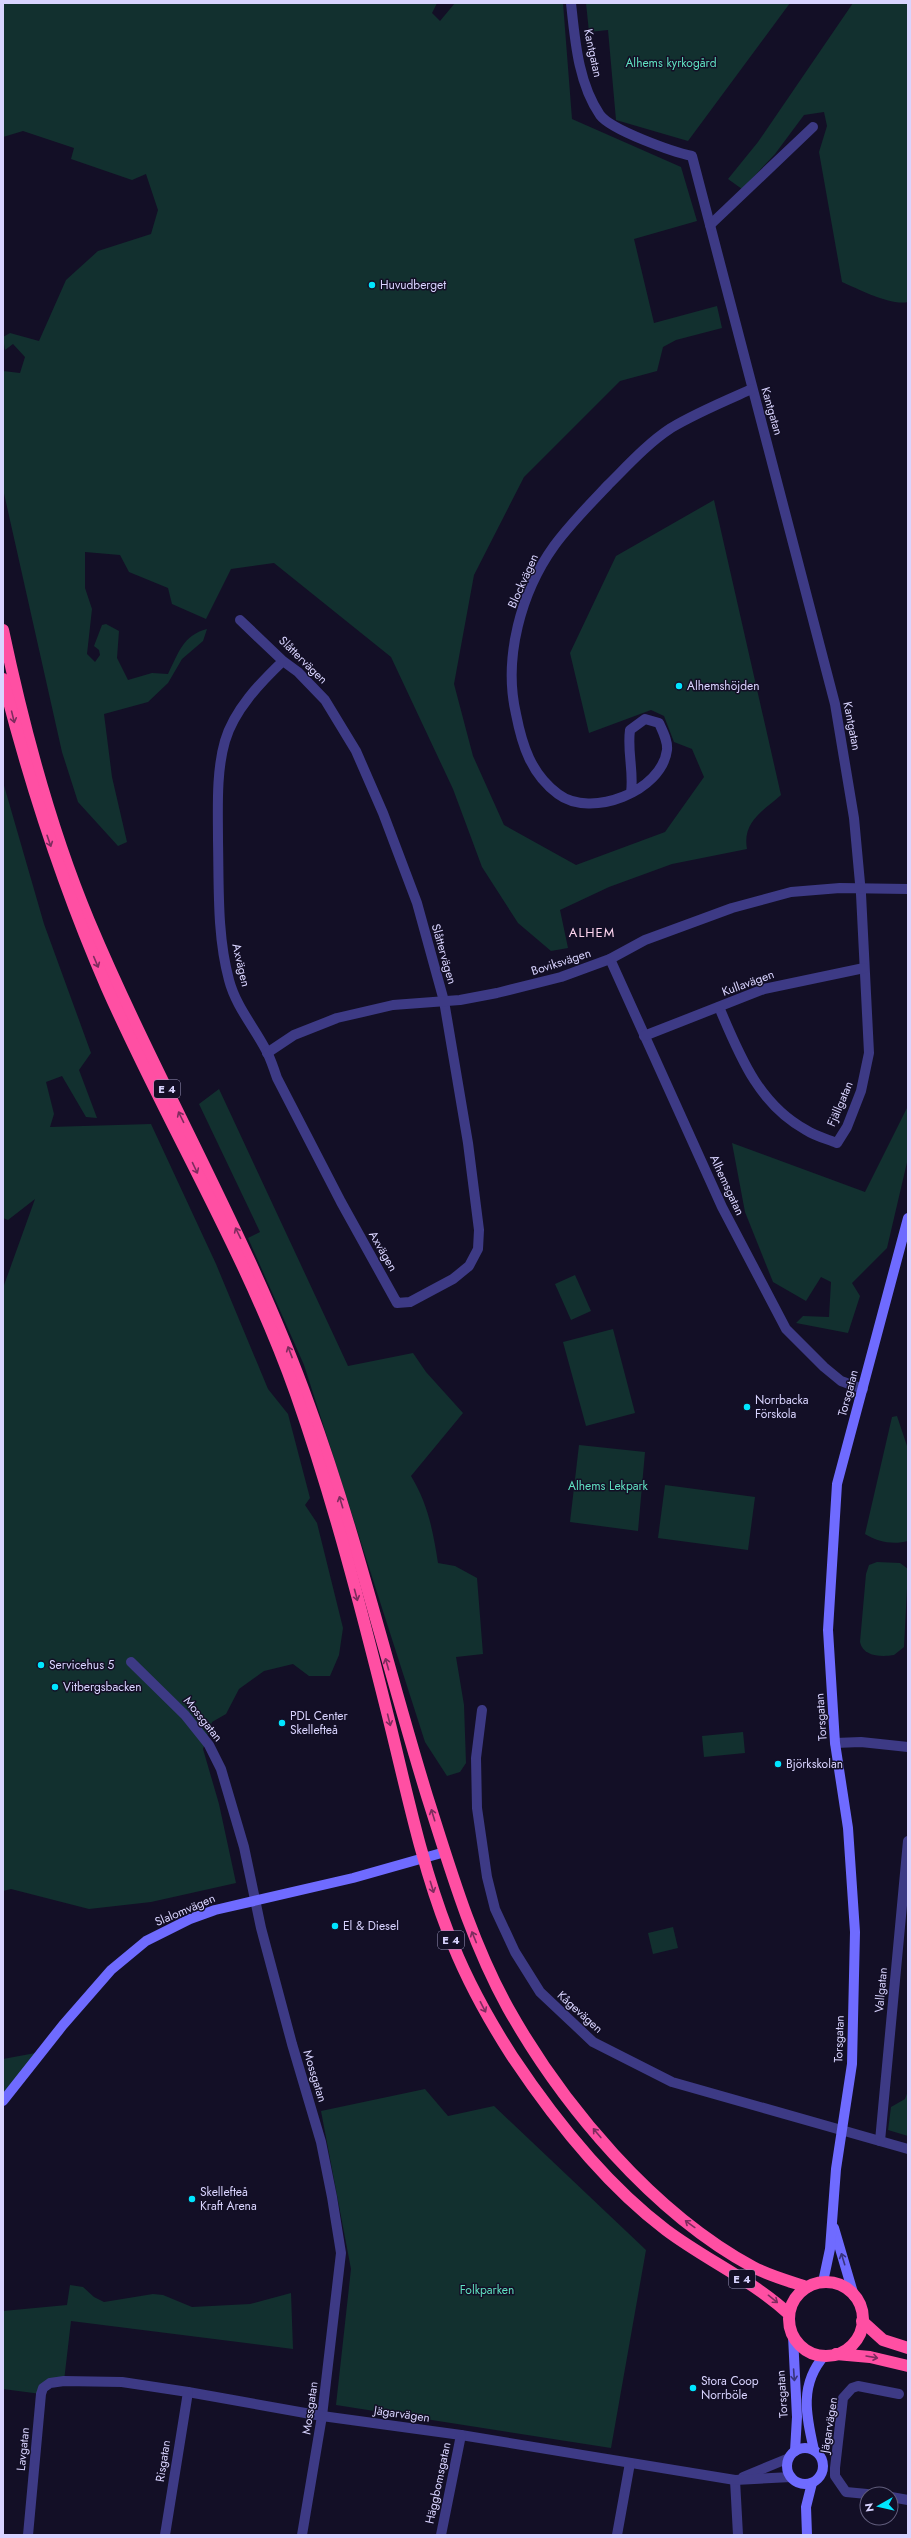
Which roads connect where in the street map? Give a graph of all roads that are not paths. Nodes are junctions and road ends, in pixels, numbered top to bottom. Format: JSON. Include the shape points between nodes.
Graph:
{"nodes":[{"id":1,"x":571,"y":3,"type":"edge"},
{"id":2,"x":813,"y":126,"type":"dead end"},
{"id":3,"x":710,"y":225,"type":"junction"},
{"id":4,"x":752,"y":389,"type":"junction"},
{"id":5,"x":240,"y":620,"type":"dead end"},
{"id":6,"x":3,"y":630,"type":"edge"},
{"id":7,"x":284,"y":661,"type":"junction"},
{"id":8,"x":3,"y":679,"type":"edge"},
{"id":9,"x":631,"y":793,"type":"junction"},
{"id":10,"x":861,"y":888,"type":"junction"},
{"id":11,"x":908,"y":889,"type":"edge"},
{"id":12,"x":610,"y":959,"type":"junction"},
{"id":13,"x":864,"y":968,"type":"junction"},
{"id":14,"x":444,"y":1001,"type":"junction"},
{"id":15,"x":719,"y":1007,"type":"junction"},
{"id":16,"x":644,"y":1036,"type":"junction"},
{"id":17,"x":267,"y":1053,"type":"junction"},
{"id":18,"x":908,"y":1218,"type":"edge"},
{"id":19,"x":905,"y":1244,"type":"edge"},
{"id":20,"x":397,"y":1302,"type":"joint"},
{"id":21,"x":863,"y":1389,"type":"junction"},
{"id":22,"x":131,"y":1662,"type":"dead end"},
{"id":23,"x":482,"y":1710,"type":"dead end"},
{"id":24,"x":835,"y":1743,"type":"junction"},
{"id":25,"x":908,"y":1747,"type":"edge"},
{"id":26,"x":908,"y":1841,"type":"edge"},
{"id":27,"x":445,"y":1852,"type":"junction"},
{"id":28,"x":425,"y":1859,"type":"junction"},
{"id":29,"x":256,"y":1900,"type":"junction"},
{"id":30,"x":3,"y":2101,"type":"edge"},
{"id":31,"x":841,"y":2131,"type":"junction"},
{"id":32,"x":880,"y":2141,"type":"junction"},
{"id":33,"x":908,"y":2149,"type":"edge"},
{"id":34,"x":832,"y":2223,"type":"junction"},
{"id":35,"x":823,"y":2282,"type":"junction"},
{"id":36,"x":807,"y":2287,"type":"junction"},
{"id":37,"x":854,"y":2296,"type":"junction"},
{"id":38,"x":789,"y":2314,"type":"junction"},
{"id":39,"x":862,"y":2321,"type":"junction"},
{"id":40,"x":793,"y":2336,"type":"junction"},
{"id":41,"x":908,"y":2348,"type":"edge"},
{"id":42,"x":830,"y":2355,"type":"junction"},
{"id":43,"x":908,"y":2366,"type":"edge"},
{"id":44,"x":64,"y":2381,"type":"joint"},
{"id":45,"x":188,"y":2392,"type":"junction"},
{"id":46,"x":899,"y":2394,"type":"dead end"},
{"id":47,"x":322,"y":2416,"type":"junction"},
{"id":48,"x":461,"y":2435,"type":"junction"},
{"id":49,"x":814,"y":2450,"type":"junction"},
{"id":50,"x":792,"y":2454,"type":"junction"},
{"id":51,"x":630,"y":2463,"type":"junction"},
{"id":52,"x":794,"y":2479,"type":"junction"},
{"id":53,"x":735,"y":2480,"type":"junction"},
{"id":54,"x":812,"y":2483,"type":"junction"},
{"id":55,"x":859,"y":2493,"type":"edge"},
{"id":56,"x":806,"y":2507,"type":"junction"},
{"id":57,"x":28,"y":2535,"type":"edge"},
{"id":58,"x":165,"y":2535,"type":"edge"},
{"id":59,"x":302,"y":2535,"type":"edge"},
{"id":60,"x":441,"y":2535,"type":"edge"},
{"id":61,"x":617,"y":2535,"type":"edge"},
{"id":62,"x":738,"y":2535,"type":"edge"},
{"id":63,"x":807,"y":2535,"type":"edge"}],
"edges":[{"from":1,"to":3,"type":"street","name":"Kantgatan","via":[[583,78],[601,116],[631,135],[674,152],[692,156]]},
{"from":2,"to":3,"type":"street"},
{"from":3,"to":4,"type":"street","name":"Kantgatan"},
{"from":4,"to":9,"type":"street","name":"Blockvägen","via":[[670,429],[630,463],[554,546],[533,584],[517,628],[511,674],[514,706],[522,742],[530,761],[544,782],[560,796],[582,804],[602,803]]},
{"from":4,"to":10,"type":"street","name":"Kantgatan","via":[[835,704],[854,818]]},
{"from":5,"to":7,"type":"street","name":"Slåttervägen"},
{"from":27,"to":6,"type":"highway","number":"E 4","one_way":true,"via":[[350,1532],[311,1411],[279,1323],[247,1252],[120,992],[88,919],[48,808]]},
{"from":7,"to":14,"type":"street","name":"Slåttervägen","via":[[325,700],[356,752],[384,813],[416,903]]},
{"from":7,"to":17,"type":"street","name":"Axvägen","via":[[266,677],[234,720],[225,741],[218,806],[219,895],[222,942],[229,980],[239,1007]]},
{"from":8,"to":28,"type":"highway","number":"E 4","one_way":true,"via":[[40,816],[81,927],[109,992],[252,1286],[294,1390],[317,1455],[346,1557]]},
{"from":9,"to":9,"type":"street","name":"Blockvägen","via":[[651,779],[662,765],[667,750],[659,723],[645,719],[630,730],[627,747],[632,764]]},
{"from":10,"to":11,"type":"street","name":"Boviksvägen"},
{"from":10,"to":12,"type":"street","name":"Boviksvägen","via":[[791,892],[732,908],[645,940]]},
{"from":10,"to":13,"type":"street","name":"Fjällgatan"},
{"from":12,"to":14,"type":"street","name":"Boviksvägen","via":[[532,985]]},
{"from":12,"to":16,"type":"street","name":"Alhemsgatan"},
{"from":13,"to":15,"type":"street","name":"Kullavägen","via":[[764,989]]},
{"from":13,"to":15,"type":"street","name":"Fjällgatan","via":[[869,1019],[868,1069],[846,1127],[837,1143],[805,1130],[760,1091],[745,1065]]},
{"from":14,"to":17,"type":"street","name":"Boviksvägen","via":[[393,1005],[337,1018],[294,1035]]},
{"from":14,"to":20,"type":"street","name":"Slåttervägen","via":[[469,1151],[479,1230],[478,1249],[469,1266],[453,1279],[410,1302]]},
{"from":15,"to":16,"type":"street","name":"Kullavägen"},
{"from":16,"to":21,"type":"street","name":"Alhemsgatan","via":[[722,1207],[786,1329],[841,1381]]},
{"from":17,"to":20,"type":"street","name":"Axvägen","via":[[277,1078],[341,1202]]},
{"from":18,"to":19,"type":"main road","name":"Torsgatan"},
{"from":19,"to":21,"type":"main road","name":"Torsgatan"},
{"from":21,"to":24,"type":"main road","name":"Torsgatan","via":[[837,1484],[828,1630]]},
{"from":22,"to":29,"type":"street","name":"Mossgatan","via":[[185,1715],[209,1745],[223,1775]]},
{"from":23,"to":31,"type":"street","name":"Kågevägen","via":[[476,1758],[477,1808],[487,1877],[495,1909],[515,1952],[540,1992],[593,2042],[672,2082]]},
{"from":24,"to":25,"type":"street","via":[[861,1742]]},
{"from":24,"to":31,"type":"main road","name":"Torsgatan","via":[[848,1828],[855,1932],[852,2064]]},
{"from":26,"to":32,"type":"street","name":"Vallgatan"},
{"from":27,"to":28,"type":"main road","name":"Slalomvägen"},
{"from":36,"to":27,"type":"highway","number":"E 4","one_way":true,"via":[[757,2269],[697,2230],[658,2197],[600,2136],[558,2084],[510,2011],[479,1950]]},
{"from":28,"to":29,"type":"main road","name":"Slalomvägen"},
{"from":28,"to":38,"type":"highway","number":"E 4","one_way":true,"via":[[440,1912],[460,1962],[486,2013],[541,2098],[599,2166],[642,2210],[692,2248],[772,2298]]},
{"from":29,"to":30,"type":"main road","name":"Slalomvägen","via":[[190,1919],[146,1941],[126,1956],[63,2025]]},
{"from":29,"to":47,"type":"street","name":"Mossgatan","via":[[268,1957],[321,2142],[341,2253]]},
{"from":31,"to":32,"type":"street","name":"Kågevägen"},
{"from":31,"to":34,"type":"main road","name":"Torsgatan"},
{"from":32,"to":33,"type":"street","name":"Kågevägen"},
{"from":34,"to":35,"type":"main road","name":"Torsgatan"},
{"from":37,"to":34,"type":"main road","name":"Torsgatan","one_way":true},
{"from":35,"to":36,"type":"highway"},
{"from":35,"to":37,"type":"highway","via":[[840,2285]]},
{"from":36,"to":38,"type":"highway","via":[[797,2296]]},
{"from":37,"to":39,"type":"highway","via":[[862,2312]]},
{"from":38,"to":40,"type":"highway"},
{"from":39,"to":41,"type":"highway","via":[[883,2340]]},
{"from":39,"to":42,"type":"highway","via":[[854,2342]]},
{"from":40,"to":42,"type":"highway","via":[[806,2350]]},
{"from":40,"to":50,"type":"main road","name":"Torsgatan","one_way":true,"via":[[797,2417]]},
{"from":42,"to":43,"type":"highway","one_way":true,"via":[[870,2357]]},
{"from":42,"to":49,"type":"main road","name":"Torsgatan","via":[[809,2377],[809,2430]]},
{"from":44,"to":45,"type":"street","name":"Jägarvägen","via":[[122,2382]]},
{"from":44,"to":57,"type":"street","name":"Lavgatan","via":[[50,2383],[43,2388],[41,2394]]},
{"from":45,"to":47,"type":"street","name":"Jägarvägen"},
{"from":45,"to":58,"type":"street","name":"Risgatan"},
{"from":46,"to":55,"type":"street","name":"Jägarvägen","via":[[858,2386],[852,2388],[843,2398],[836,2476],[846,2492]]},
{"from":47,"to":48,"type":"street","name":"Jägarvägen"},
{"from":47,"to":59,"type":"street","name":"Mossgatan"},
{"from":48,"to":51,"type":"street","name":"Jägarvägen"},
{"from":48,"to":60,"type":"street","name":"Häggbomsgatan"},
{"from":49,"to":50,"type":"main road","via":[[805,2447]]},
{"from":49,"to":54,"type":"main road","via":[[820,2455],[824,2467],[821,2475]]},
{"from":50,"to":52,"type":"main road","via":[[787,2468]]},
{"from":50,"to":53,"type":"street"},
{"from":51,"to":53,"type":"street","name":"Jägarvägen"},
{"from":51,"to":61,"type":"street"},
{"from":52,"to":53,"type":"street","name":"Jägarvägen"},
{"from":52,"to":54,"type":"main road","via":[[804,2484]]},
{"from":52,"to":56,"type":"main road"},
{"from":53,"to":62,"type":"street"},
{"from":54,"to":56,"type":"main road"},
{"from":56,"to":63,"type":"main road"}]}
